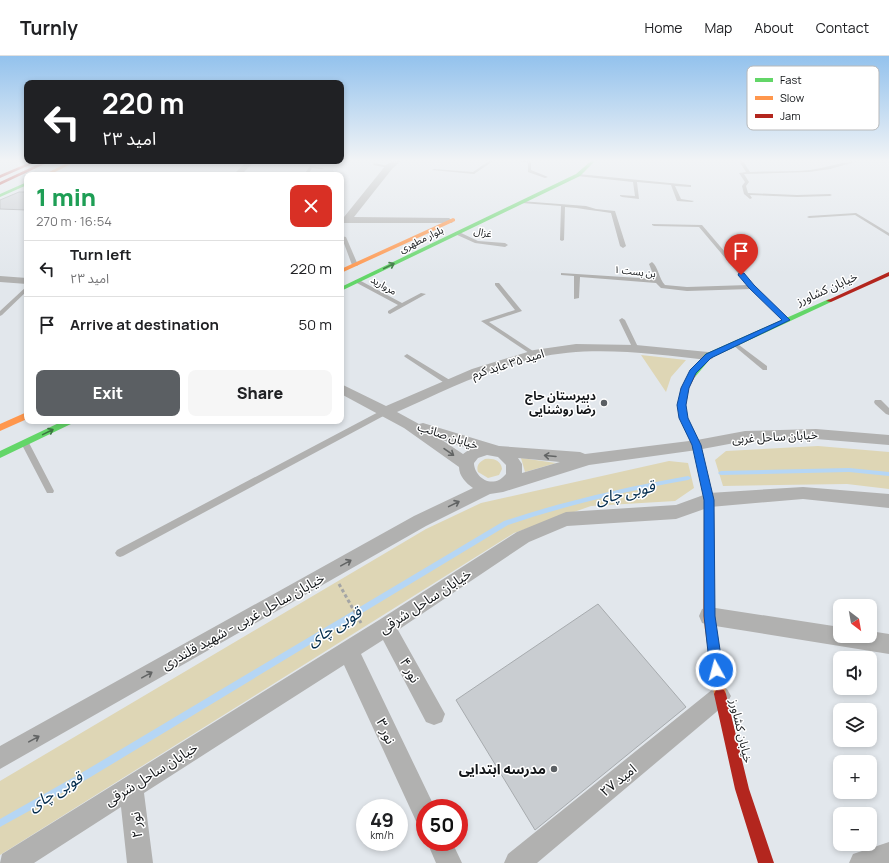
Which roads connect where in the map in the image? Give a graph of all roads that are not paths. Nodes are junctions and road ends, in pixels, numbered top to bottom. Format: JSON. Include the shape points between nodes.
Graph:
{"nodes":[{"id":1,"x":362,"y":199,"type":"edge"},
{"id":2,"x":529,"y":199,"type":"edge"},
{"id":3,"x":678,"y":199,"type":"edge"},
{"id":4,"x":692,"y":200,"type":"dead end"},
{"id":5,"x":522,"y":202,"type":"junction"},
{"id":6,"x":563,"y":205,"type":"junction"},
{"id":7,"x":463,"y":215,"type":"dead end"},
{"id":8,"x":809,"y":216,"type":"dead end"},
{"id":9,"x":344,"y":220,"type":"edge"},
{"id":10,"x":449,"y":221,"type":"junction"},
{"id":11,"x":654,"y":225,"type":"dead end"},
{"id":12,"x":457,"y":233,"type":"junction"},
{"id":13,"x":889,"y":235,"type":"edge"},
{"id":14,"x":344,"y":237,"type":"edge"},
{"id":15,"x":562,"y":240,"type":"dead end"},
{"id":16,"x":505,"y":245,"type":"dead end"},
{"id":17,"x":623,"y":246,"type":"dead end"},
{"id":18,"x":355,"y":264,"type":"junction"},
{"id":19,"x":652,"y":264,"type":"dead end"},
{"id":20,"x":344,"y":270,"type":"edge"},
{"id":21,"x":563,"y":274,"type":"dead end"},
{"id":22,"x":576,"y":275,"type":"junction"},
{"id":23,"x":889,"y":275,"type":"edge"},
{"id":24,"x":0,"y":279,"type":"edge"},
{"id":25,"x":24,"y":281,"type":"edge"},
{"id":26,"x":358,"y":281,"type":"junction"},
{"id":27,"x":658,"y":281,"type":"junction"},
{"id":28,"x":497,"y":284,"type":"dead end"},
{"id":29,"x":752,"y":287,"type":"junction"},
{"id":30,"x":344,"y":288,"type":"edge"},
{"id":31,"x":24,"y":291,"type":"edge"},
{"id":32,"x":423,"y":294,"type":"dead end"},
{"id":33,"x":576,"y":298,"type":"dead end"},
{"id":34,"x":402,"y":305,"type":"junction"},
{"id":35,"x":390,"y":312,"type":"dead end"},
{"id":36,"x":0,"y":314,"type":"edge"},
{"id":37,"x":622,"y":320,"type":"dead end"},
{"id":38,"x":787,"y":320,"type":"junction"},
{"id":39,"x":735,"y":344,"type":"junction"},
{"id":40,"x":636,"y":349,"type":"junction"},
{"id":41,"x":534,"y":354,"type":"junction"},
{"id":42,"x":407,"y":356,"type":"dead end"},
{"id":43,"x":708,"y":356,"type":"junction"},
{"id":44,"x":765,"y":368,"type":"dead end"},
{"id":45,"x":451,"y":384,"type":"junction"},
{"id":46,"x":344,"y":390,"type":"edge"},
{"id":47,"x":878,"y":402,"type":"dead end"},
{"id":48,"x":386,"y":412,"type":"junction"},
{"id":49,"x":889,"y":412,"type":"edge"},
{"id":50,"x":24,"y":416,"type":"edge"},
{"id":51,"x":64,"y":424,"type":"edge"},
{"id":52,"x":409,"y":424,"type":"junction"},
{"id":53,"x":0,"y":428,"type":"edge"},
{"id":54,"x":889,"y":440,"type":"edge"},
{"id":55,"x":25,"y":443,"type":"junction"},
{"id":56,"x":696,"y":445,"type":"junction"},
{"id":57,"x":494,"y":450,"type":"junction"},
{"id":58,"x":0,"y":455,"type":"edge"},
{"id":59,"x":589,"y":459,"type":"junction"},
{"id":60,"x":466,"y":464,"type":"junction"},
{"id":61,"x":504,"y":485,"type":"junction"},
{"id":62,"x":488,"y":488,"type":"junction"},
{"id":63,"x":50,"y":491,"type":"dead end"},
{"id":64,"x":709,"y":500,"type":"junction"},
{"id":65,"x":889,"y":501,"type":"edge"},
{"id":66,"x":120,"y":553,"type":"dead end"},
{"id":67,"x":709,"y":616,"type":"junction"},
{"id":68,"x":386,"y":627,"type":"junction"},
{"id":69,"x":889,"y":644,"type":"edge"},
{"id":70,"x":348,"y":650,"type":"junction"},
{"id":71,"x":720,"y":696,"type":"junction"},
{"id":72,"x":434,"y":714,"type":"dead end"},
{"id":73,"x":0,"y":758,"type":"edge"},
{"id":74,"x":132,"y":787,"type":"junction"},
{"id":75,"x":419,"y":799,"type":"edge"},
{"id":76,"x":443,"y":851,"type":"edge"},
{"id":77,"x":889,"y":855,"type":"edge"},
{"id":78,"x":11,"y":863,"type":"edge"},
{"id":79,"x":140,"y":863,"type":"edge"},
{"id":80,"x":449,"y":863,"type":"edge"},
{"id":81,"x":517,"y":863,"type":"edge"},
{"id":82,"x":766,"y":863,"type":"edge"},
{"id":83,"x":862,"y":863,"type":"edge"}],
"edges":[{"from":1,"to":9,"type":"street"},
{"from":2,"to":5,"type":"main road","name":"بلوار مطهری"},
{"from":3,"to":4,"type":"lane"},
{"from":5,"to":6,"type":"lane"},
{"from":5,"to":12,"type":"main road","name":"بلوار مطهری"},
{"from":6,"to":15,"type":"lane"},
{"from":6,"to":17,"type":"lane","via":[[613,212]]},
{"from":7,"to":10,"type":"main road","name":"بلوار مطهری"},
{"from":8,"to":13,"type":"lane","via":[[856,214]]},
{"from":9,"to":10,"type":"street"},
{"from":10,"to":18,"type":"main road","name":"بلوار مطهری"},
{"from":11,"to":29,"type":"lane","via":[[700,226]]},
{"from":12,"to":16,"type":"lane","name":"غزال","via":[[477,242]]},
{"from":26,"to":12,"type":"main road","name":"بلوار مطهری","one_way":true},
{"from":14,"to":18,"type":"lane"},
{"from":18,"to":20,"type":"main road","name":"بلوار مطهری"},
{"from":19,"to":27,"type":"lane"},
{"from":21,"to":22,"type":"lane","name":"بن بست ۱"},
{"from":22,"to":27,"type":"lane","name":"بن بست ۱"},
{"from":22,"to":33,"type":"lane"},
{"from":23,"to":38,"type":"main road","name":"خیابان کشاورز"},
{"from":24,"to":25,"type":"street"},
{"from":26,"to":30,"type":"main road","name":"بلوار مطهری"},
{"from":26,"to":34,"type":"lane","name":"مروارید"},
{"from":27,"to":29,"type":"lane","name":"بن بست ۱","via":[[663,287],[687,289]]},
{"from":28,"to":41,"type":"lane","via":[[519,311],[484,321]]},
{"from":29,"to":38,"type":"lane"},
{"from":31,"to":36,"type":"lane"},
{"from":32,"to":34,"type":"lane"},
{"from":34,"to":35,"type":"lane"},
{"from":37,"to":40,"type":"lane"},
{"from":38,"to":39,"type":"main road","name":"خیابان کشاورز"},
{"from":39,"to":43,"type":"main road","name":"خیابان کشاورز"},
{"from":39,"to":44,"type":"lane"},
{"from":40,"to":41,"type":"street","name":"امید ۳۵ عابد کرم","via":[[576,348]]},
{"from":40,"to":43,"type":"street","name":"امید ۳۵ عابد کرم"},
{"from":41,"to":45,"type":"street","name":"امید ۳۵ عابد کرم","via":[[477,372]]},
{"from":42,"to":45,"type":"lane"},
{"from":43,"to":56,"type":"main road","name":"خیابان کشاورز","via":[[693,372],[682,397],[683,418]]},
{"from":45,"to":48,"type":"street","name":"امید ۳۵ عابد کرم"},
{"from":46,"to":48,"type":"street","name":"خیابان صائب"},
{"from":47,"to":49,"type":"lane"},
{"from":48,"to":52,"type":"street","name":"خیابان صائب"},
{"from":48,"to":66,"type":"lane"},
{"from":50,"to":53,"type":"main road"},
{"from":55,"to":51,"type":"main road","one_way":true},
{"from":52,"to":57,"type":"street","name":"خیابان صائب"},
{"from":52,"to":60,"type":"street","name":"خیابان صائب","one_way":true},
{"from":54,"to":56,"type":"street","name":"خیابان ساحل غربی","via":[[816,434],[745,436]]},
{"from":55,"to":58,"type":"main road"},
{"from":55,"to":63,"type":"lane"},
{"from":56,"to":59,"type":"street","name":"خیابان ساحل غربی"},
{"from":56,"to":64,"type":"main road","name":"خیابان کشاورز"},
{"from":59,"to":57,"type":"street","name":"خیابان ساحل غربی","one_way":true},
{"from":57,"to":60,"type":"street","via":[[481,450],[471,455]]},
{"from":57,"to":61,"type":"street","via":[[511,459],[515,470],[510,481]]},
{"from":59,"to":61,"type":"street","name":"خیابان ساحل غربی"},
{"from":60,"to":62,"type":"street","via":[[468,476],[473,482]]},
{"from":61,"to":62,"type":"street"},
{"from":73,"to":62,"type":"street","name":"خیابان ساحل غربی - شهید قلندری","one_way":true,"via":[[420,521]]},
{"from":64,"to":65,"type":"street","name":"خیابان ساحل شرقی","via":[[803,492]]},
{"from":64,"to":67,"type":"main road","name":"خیابان کشاورز"},
{"from":64,"to":68,"type":"street","name":"خیابان ساحل شرقی","via":[[676,512],[566,519],[523,537]]},
{"from":67,"to":69,"type":"street"},
{"from":67,"to":71,"type":"main road","name":"خیابان کشاورز"},
{"from":68,"to":70,"type":"street","name":"خیابان ساحل شرقی"},
{"from":68,"to":72,"type":"street","name":"نور ۴"},
{"from":70,"to":74,"type":"street","name":"خیابان ساحل شرقی"},
{"from":70,"to":75,"type":"street","name":"نور ۳"},
{"from":71,"to":81,"type":"street","name":"امید ۲۷"},
{"from":71,"to":82,"type":"main road","name":"خیابان کشاورز","via":[[742,789]]},
{"from":74,"to":78,"type":"street","name":"خیابان ساحل شرقی"},
{"from":74,"to":79,"type":"street","name":"نور ۲"},
{"from":76,"to":80,"type":"street"},
{"from":77,"to":83,"type":"street"}]}
